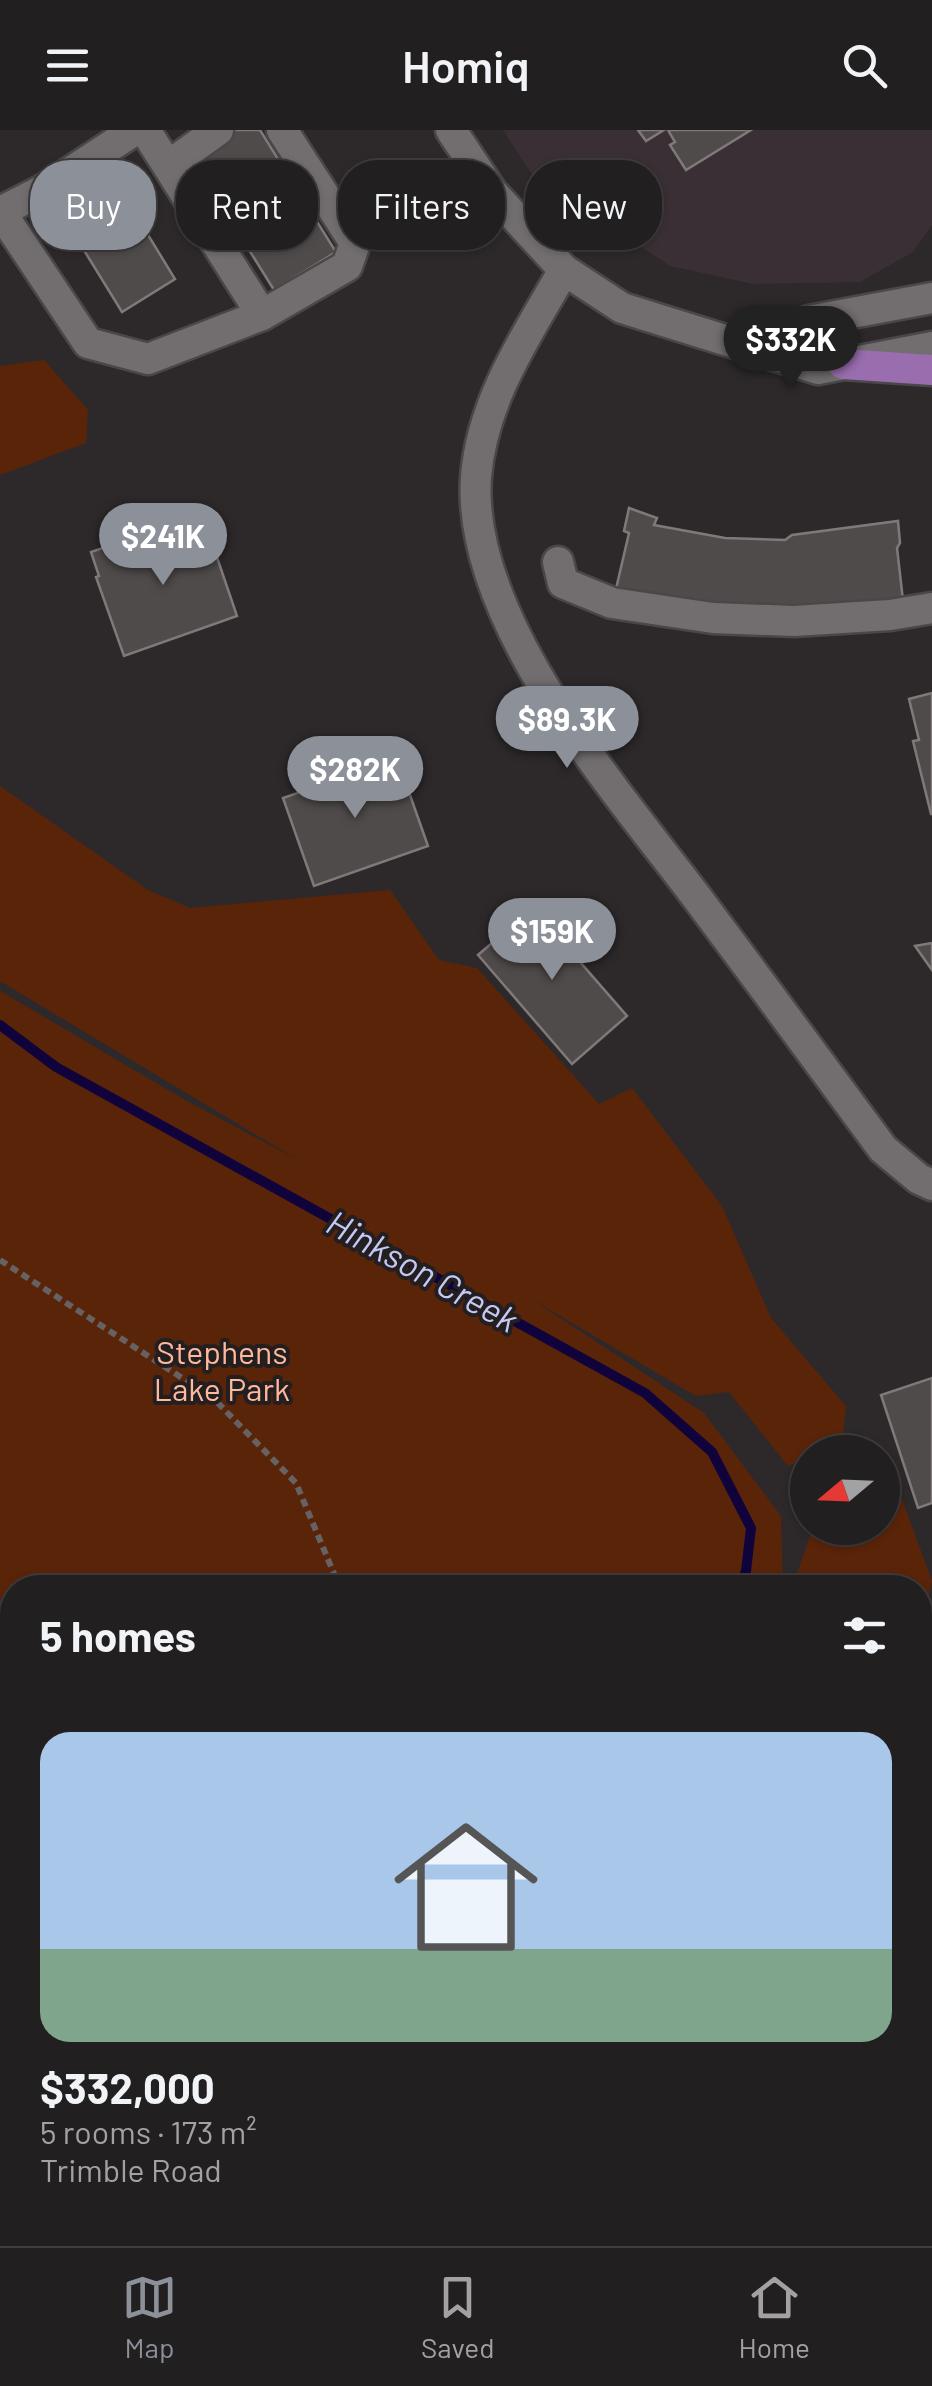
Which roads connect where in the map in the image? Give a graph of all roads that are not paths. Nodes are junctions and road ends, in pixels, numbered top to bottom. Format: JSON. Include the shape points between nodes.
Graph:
{"nodes":[{"id":1,"x":135,"y":130,"type":"edge"},
{"id":2,"x":145,"y":130,"type":"edge"},
{"id":3,"x":218,"y":130,"type":"edge"},
{"id":4,"x":282,"y":130,"type":"edge"},
{"id":5,"x":451,"y":130,"type":"edge"},
{"id":6,"x":168,"y":166,"type":"junction"},
{"id":7,"x":0,"y":211,"type":"edge"},
{"id":8,"x":564,"y":270,"type":"junction"},
{"id":9,"x":932,"y":298,"type":"edge"},
{"id":10,"x":262,"y":315,"type":"junction"},
{"id":11,"x":744,"y":344,"type":"junction"},
{"id":12,"x":932,"y":347,"type":"edge"},
{"id":13,"x":843,"y":364,"type":"junction"},
{"id":14,"x":932,"y":370,"type":"edge"},
{"id":15,"x":558,"y":562,"type":"dead end"},
{"id":16,"x":932,"y":608,"type":"edge"},
{"id":17,"x":932,"y":1185,"type":"edge"}],
"edges":[{"from":1,"to":7,"type":"street"},
{"from":2,"to":6,"type":"street"},
{"from":3,"to":6,"type":"street"},
{"from":4,"to":10,"type":"street","via":[[354,244],[347,266]]},
{"from":5,"to":8,"type":"street","via":[[492,192]]},
{"from":6,"to":10,"type":"street"},
{"from":7,"to":10,"type":"street","via":[[88,343],[148,360]]},
{"from":8,"to":11,"type":"street","via":[[622,308]]},
{"from":8,"to":17,"type":"street","via":[[503,378],[482,433],[477,523],[488,572],[546,690],[620,795],[884,1149]]},
{"from":9,"to":11,"type":"street","via":[[810,321]]},
{"from":11,"to":13,"type":"street","via":[[818,368]]},
{"from":12,"to":13,"type":"street"},
{"from":13,"to":14,"type":"main road"},
{"from":15,"to":16,"type":"street","via":[[563,583],[612,603],[713,618],[794,621]]}]}
